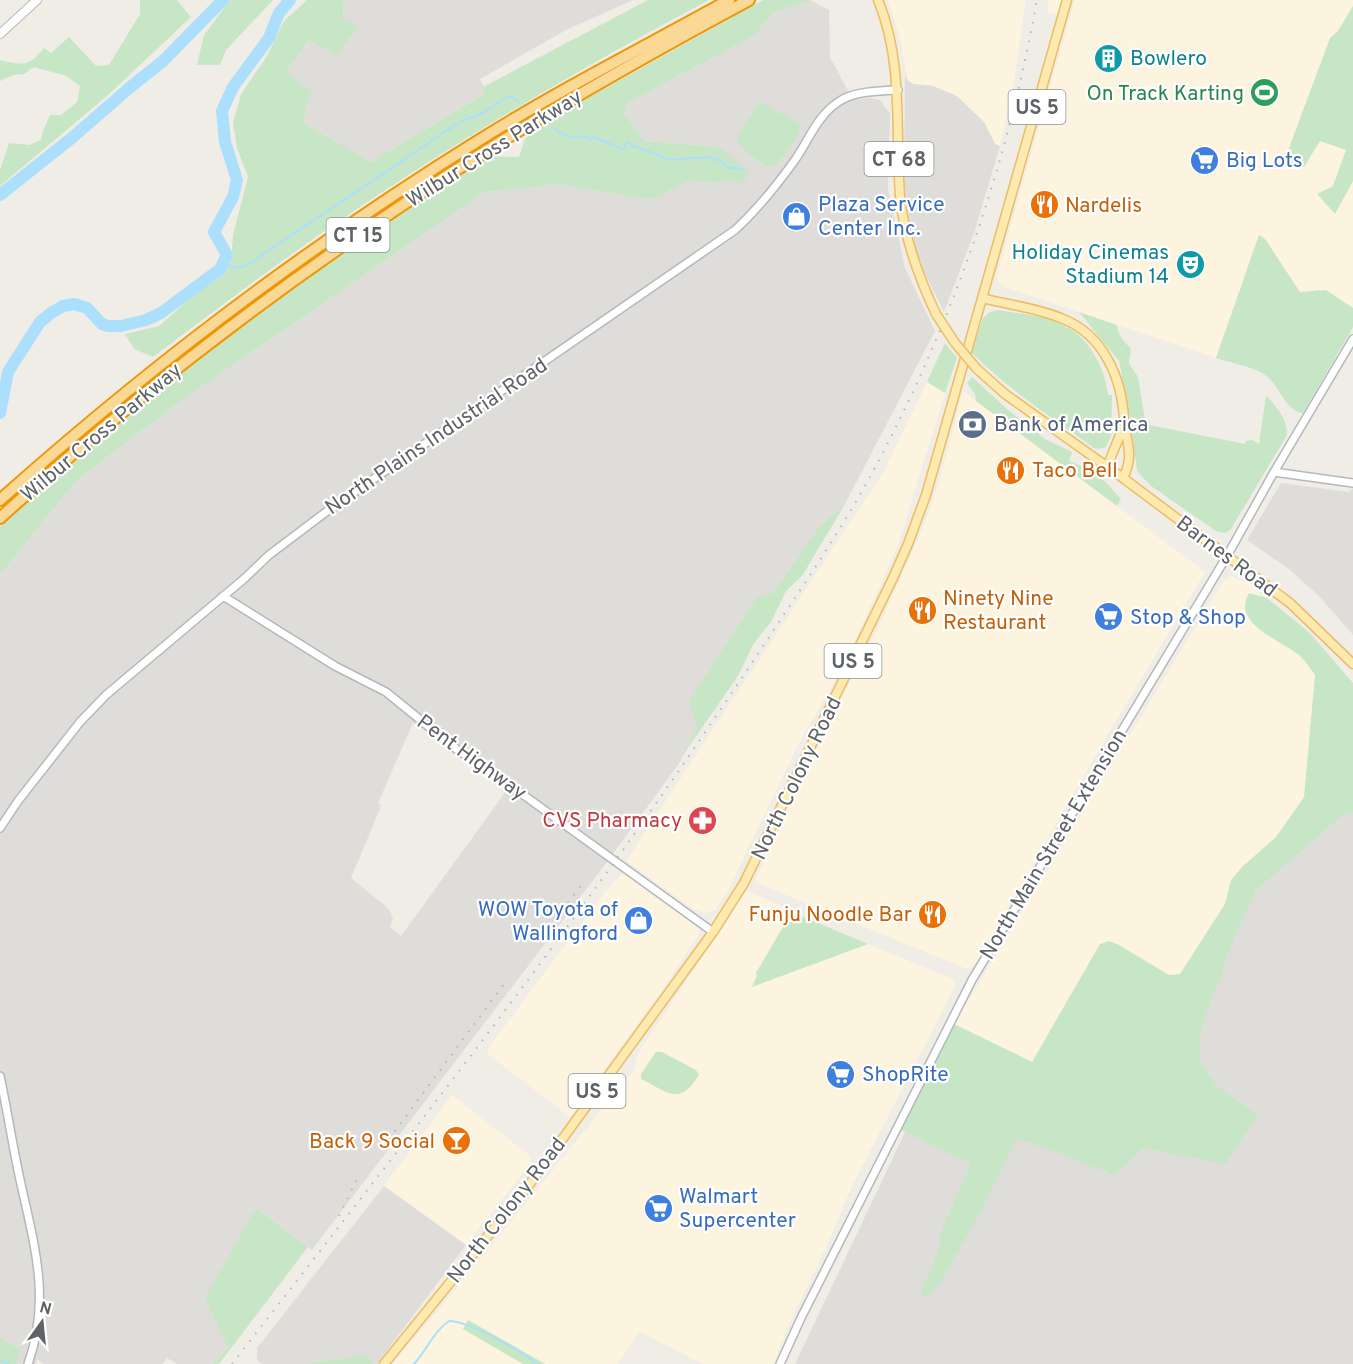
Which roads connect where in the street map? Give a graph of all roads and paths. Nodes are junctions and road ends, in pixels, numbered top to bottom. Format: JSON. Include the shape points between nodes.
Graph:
{"nodes":[{"id":1,"x":37,"y":0,"type":"edge"},
{"id":2,"x":729,"y":0,"type":"edge"},
{"id":3,"x":749,"y":0,"type":"edge"},
{"id":4,"x":879,"y":0,"type":"edge"},
{"id":5,"x":1067,"y":0,"type":"edge"},
{"id":6,"x":0,"y":34,"type":"edge"},
{"id":7,"x":898,"y":90,"type":"junction"},
{"id":8,"x":982,"y":298,"type":"junction"},
{"id":9,"x":1353,"y":339,"type":"edge"},
{"id":10,"x":1125,"y":425,"type":"junction"},
{"id":11,"x":1107,"y":467,"type":"junction"},
{"id":12,"x":1274,"y":472,"type":"junction"},
{"id":13,"x":1123,"y":478,"type":"junction"},
{"id":14,"x":1353,"y":483,"type":"edge"},
{"id":15,"x":0,"y":500,"type":"edge"},
{"id":16,"x":0,"y":518,"type":"edge"},
{"id":17,"x":1227,"y":556,"type":"junction"},
{"id":18,"x":223,"y":597,"type":"junction"},
{"id":19,"x":1353,"y":664,"type":"edge"},
{"id":20,"x":0,"y":828,"type":"edge"},
{"id":21,"x":713,"y":932,"type":"junction"},
{"id":22,"x":0,"y":1076,"type":"edge"},
{"id":23,"x":28,"y":1364,"type":"edge"},
{"id":24,"x":384,"y":1364,"type":"edge"},
{"id":25,"x":780,"y":1364,"type":"edge"}],
"edges":[{"from":1,"to":6,"type":"main road"},
{"from":2,"to":15,"type":"highway","name":"Wilbur Cross Parkway","number":"CT 15","via":[[521,114],[362,216],[173,354]]},
{"from":3,"to":16,"type":"highway","name":"Wilbur Cross Parkway","number":"CT 15","via":[[527,126],[361,233],[180,365]]},
{"from":4,"to":7,"type":"main road","number":"CT 68","via":[[896,64]]},
{"from":5,"to":8,"type":"main road","name":"North Colony Road","number":"US 5"},
{"from":7,"to":11,"type":"main road","name":"Barnes Road","number":"CT 68","bridge":true,"via":[[903,218],[917,274],[936,314],[977,369],[1005,394]]},
{"from":7,"to":18,"type":"street","name":"North Plains Industrial Road","via":[[854,95],[826,112],[780,181],[735,230],[330,509],[269,555]]},
{"from":8,"to":10,"type":"main road","via":[[1061,318],[1089,335],[1116,377]]},
{"from":8,"to":21,"type":"main road","name":"North Colony Road","number":"US 5","via":[[926,495],[908,544],[744,883]]},
{"from":9,"to":12,"type":"street","name":"North Main Street Extension"},
{"from":10,"to":11,"type":"main road"},
{"from":10,"to":13,"type":"main road","via":[[1130,456]]},
{"from":11,"to":13,"type":"main road","name":"Barnes Road","number":"CT 68"},
{"from":12,"to":14,"type":"street"},
{"from":12,"to":17,"type":"street","name":"North Main Street Extension"},
{"from":13,"to":17,"type":"main road","name":"Barnes Road","number":"CT 68"},
{"from":17,"to":19,"type":"main road","name":"Barnes Road","number":"CT 68","via":[[1290,603]]},
{"from":17,"to":25,"type":"street","name":"North Main Street Extension","via":[[972,980]]},
{"from":18,"to":20,"type":"street","name":"North Plains Industrial Road","via":[[92,709]]},
{"from":18,"to":21,"type":"street","name":"Pent Highway","via":[[335,666],[386,692],[455,748]]},
{"from":21,"to":24,"type":"main road","name":"North Colony Road","number":"US 5","via":[[529,1185]]},
{"from":22,"to":23,"type":"street","via":[[40,1272],[38,1322]]}]}
